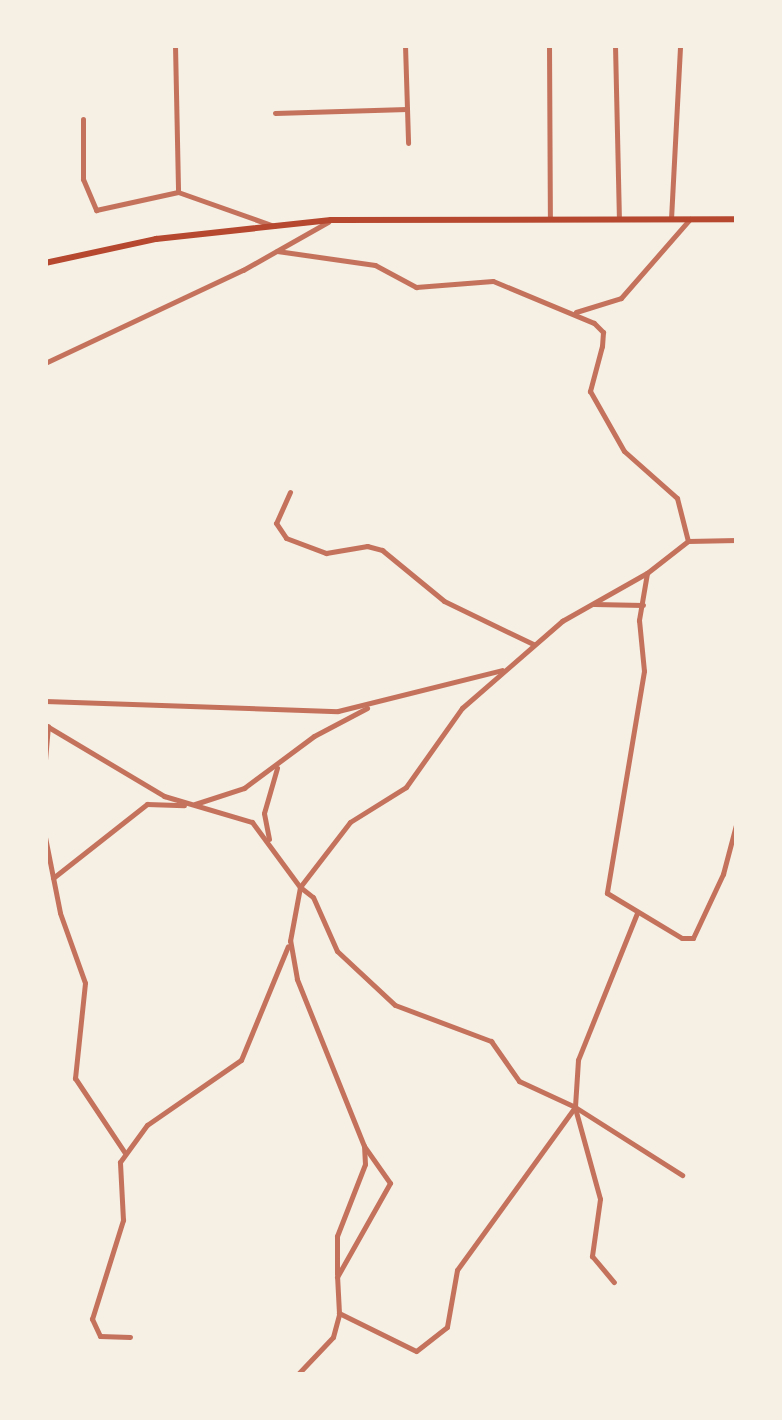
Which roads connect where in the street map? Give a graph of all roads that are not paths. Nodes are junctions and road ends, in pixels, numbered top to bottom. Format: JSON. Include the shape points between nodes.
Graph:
{"nodes":[{"id":1,"x":174,"y":45,"type":"edge"},
{"id":2,"x":405,"y":45,"type":"edge"},
{"id":3,"x":549,"y":45,"type":"edge"},
{"id":4,"x":615,"y":45,"type":"edge"},
{"id":5,"x":680,"y":45,"type":"edge"},
{"id":6,"x":407,"y":108,"type":"junction"},
{"id":7,"x":276,"y":113,"type":"dead end"},
{"id":8,"x":83,"y":119,"type":"dead end"},
{"id":9,"x":408,"y":142,"type":"dead end"},
{"id":10,"x":178,"y":192,"type":"junction"},
{"id":11,"x":550,"y":218,"type":"junction"},
{"id":12,"x":619,"y":218,"type":"junction"},
{"id":13,"x":671,"y":219,"type":"junction"},
{"id":14,"x":690,"y":219,"type":"junction"},
{"id":15,"x":737,"y":219,"type":"edge"},
{"id":16,"x":331,"y":220,"type":"junction"},
{"id":17,"x":274,"y":226,"type":"junction"},
{"id":18,"x":278,"y":251,"type":"junction"},
{"id":19,"x":45,"y":263,"type":"edge"},
{"id":20,"x":573,"y":312,"type":"junction"},
{"id":21,"x":45,"y":363,"type":"edge"},
{"id":22,"x":290,"y":492,"type":"dead end"},
{"id":23,"x":737,"y":540,"type":"edge"},
{"id":24,"x":688,"y":541,"type":"junction"},
{"id":25,"x":647,"y":573,"type":"junction"},
{"id":26,"x":591,"y":604,"type":"junction"},
{"id":27,"x":643,"y":605,"type":"junction"},
{"id":28,"x":533,"y":644,"type":"junction"},
{"id":29,"x":505,"y":669,"type":"junction"},
{"id":30,"x":45,"y":701,"type":"edge"},
{"id":31,"x":374,"y":704,"type":"junction"},
{"id":32,"x":46,"y":726,"type":"edge"},
{"id":33,"x":45,"y":760,"type":"edge"},
{"id":34,"x":279,"y":763,"type":"junction"},
{"id":35,"x":192,"y":805,"type":"junction"},
{"id":36,"x":737,"y":821,"type":"edge"},
{"id":37,"x":45,"y":837,"type":"edge"},
{"id":38,"x":269,"y":842,"type":"junction"},
{"id":39,"x":53,"y":878,"type":"junction"},
{"id":40,"x":300,"y":887,"type":"junction"},
{"id":41,"x":637,"y":913,"type":"junction"},
{"id":42,"x":290,"y":941,"type":"junction"},
{"id":43,"x":575,"y":1108,"type":"junction"},
{"id":44,"x":364,"y":1146,"type":"junction"},
{"id":45,"x":125,"y":1153,"type":"junction"},
{"id":46,"x":682,"y":1176,"type":"dead end"},
{"id":47,"x":337,"y":1277,"type":"junction"},
{"id":48,"x":614,"y":1282,"type":"dead end"},
{"id":49,"x":339,"y":1313,"type":"junction"},
{"id":50,"x":130,"y":1337,"type":"dead end"},
{"id":51,"x":297,"y":1375,"type":"edge"}],
"edges":[{"from":1,"to":10,"type":"street"},
{"from":2,"to":6,"type":"street"},
{"from":3,"to":11,"type":"street"},
{"from":4,"to":12,"type":"street"},
{"from":5,"to":13,"type":"street"},
{"from":6,"to":7,"type":"street"},
{"from":6,"to":9,"type":"street"},
{"from":8,"to":10,"type":"street","via":[[83,180],[96,210]]},
{"from":10,"to":17,"type":"street"},
{"from":11,"to":12,"type":"main road"},
{"from":11,"to":16,"type":"main road"},
{"from":12,"to":13,"type":"main road"},
{"from":13,"to":14,"type":"main road"},
{"from":14,"to":15,"type":"main road"},
{"from":14,"to":20,"type":"street","via":[[611,306]]},
{"from":16,"to":17,"type":"main road"},
{"from":16,"to":18,"type":"street"},
{"from":17,"to":19,"type":"main road","via":[[156,240]]},
{"from":18,"to":20,"type":"street","via":[[375,265],[416,286],[493,282]]},
{"from":18,"to":21,"type":"street"},
{"from":20,"to":24,"type":"street","via":[[603,332],[590,392],[598,408],[632,460],[678,498]]},
{"from":22,"to":28,"type":"street","via":[[276,523],[286,538],[326,553],[382,550],[470,617]]},
{"from":23,"to":24,"type":"street"},
{"from":24,"to":25,"type":"street"},
{"from":25,"to":26,"type":"street"},
{"from":25,"to":27,"type":"street"},
{"from":26,"to":27,"type":"street"},
{"from":26,"to":28,"type":"street"},
{"from":27,"to":41,"type":"street","via":[[644,672],[607,893]]},
{"from":28,"to":29,"type":"street"},
{"from":29,"to":31,"type":"street"},
{"from":29,"to":40,"type":"street","via":[[462,708],[406,786],[350,822]]},
{"from":30,"to":31,"type":"street","via":[[338,711]]},
{"from":31,"to":34,"type":"street"},
{"from":32,"to":33,"type":"street"},
{"from":32,"to":35,"type":"street","via":[[140,783]]},
{"from":34,"to":35,"type":"street","via":[[244,788]]},
{"from":34,"to":38,"type":"street","via":[[264,813]]},
{"from":35,"to":38,"type":"street","via":[[252,822]]},
{"from":35,"to":39,"type":"street","via":[[147,804]]},
{"from":36,"to":41,"type":"street","via":[[700,932],[682,938]]},
{"from":37,"to":39,"type":"street"},
{"from":38,"to":40,"type":"street"},
{"from":39,"to":45,"type":"street","via":[[85,984],[75,1078]]},
{"from":40,"to":42,"type":"street"},
{"from":40,"to":43,"type":"street","via":[[320,910],[337,951],[395,1004],[492,1041],[518,1081]]},
{"from":41,"to":43,"type":"street","via":[[578,1060]]},
{"from":42,"to":44,"type":"street","via":[[299,986]]},
{"from":42,"to":45,"type":"street","via":[[241,1060],[170,1106]]},
{"from":43,"to":46,"type":"street"},
{"from":43,"to":48,"type":"street","via":[[600,1199],[592,1256]]},
{"from":43,"to":49,"type":"street","via":[[457,1270],[448,1293],[450,1318],[437,1340],[407,1349]]},
{"from":44,"to":47,"type":"street","via":[[366,1164],[338,1236]]},
{"from":44,"to":47,"type":"street","via":[[390,1183]]},
{"from":45,"to":50,"type":"street","via":[[122,1220],[92,1319],[100,1336]]},
{"from":47,"to":49,"type":"street"},
{"from":49,"to":51,"type":"street","via":[[333,1337]]}]}
